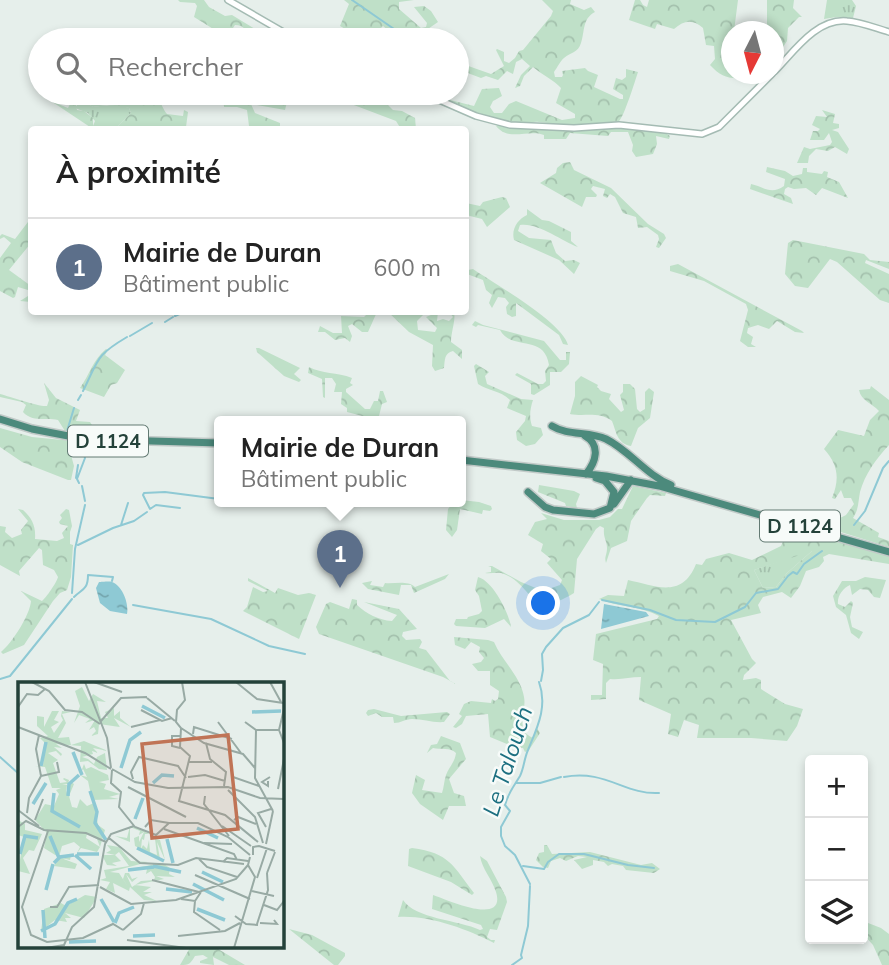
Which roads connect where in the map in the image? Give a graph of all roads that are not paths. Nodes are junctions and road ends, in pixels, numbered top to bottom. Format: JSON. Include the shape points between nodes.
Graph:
{"nodes":[{"id":1,"x":228,"y":0,"type":"edge"},
{"id":2,"x":276,"y":28,"type":"edge"},
{"id":3,"x":889,"y":32,"type":"edge"},
{"id":4,"x":784,"y":62,"type":"edge"},
{"id":5,"x":762,"y":84,"type":"edge"},
{"id":6,"x":451,"y":105,"type":"edge"},
{"id":7,"x":0,"y":419,"type":"edge"},
{"id":8,"x":214,"y":443,"type":"edge"},
{"id":9,"x":466,"y":461,"type":"edge"},
{"id":10,"x":584,"y":474,"type":"junction"},
{"id":11,"x":631,"y":480,"type":"junction"},
{"id":12,"x":711,"y":500,"type":"junction"},
{"id":13,"x":889,"y":552,"type":"edge"}],
"edges":[{"from":1,"to":2,"type":"main road"},
{"from":3,"to":4,"type":"main road","via":[[850,21],[828,23]]},
{"from":5,"to":6,"type":"main road","via":[[719,127],[702,134],[619,125],[510,125]]},
{"from":7,"to":8,"type":"highway","number":"D 1124","via":[[84,439]]},
{"from":9,"to":10,"type":"highway","number":"D 1124"},
{"from":10,"to":11,"type":"highway","number":"D 1124"},
{"from":10,"to":11,"type":"highway","via":[[611,486],[614,500],[605,512],[553,510],[527,494],[549,511],[596,517],[611,510]]},
{"from":10,"to":12,"type":"highway","via":[[596,455],[592,440],[551,428],[604,438],[662,481]]},
{"from":11,"to":12,"type":"highway","number":"D 1124"},
{"from":12,"to":13,"type":"highway","number":"D 1124"}]}
